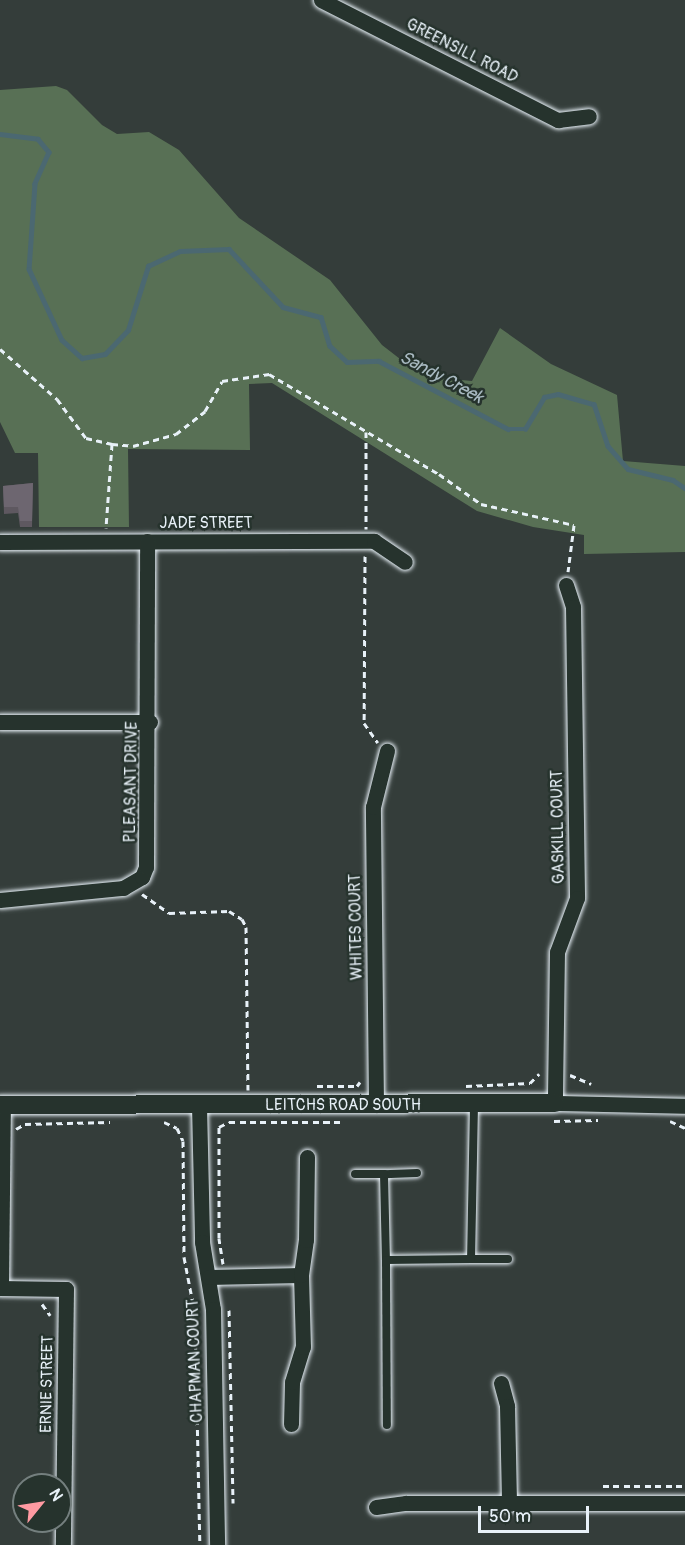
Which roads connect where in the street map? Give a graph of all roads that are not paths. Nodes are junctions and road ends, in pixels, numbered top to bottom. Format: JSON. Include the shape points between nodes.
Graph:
{"nodes":[{"id":1,"x":321,"y":0,"type":"edge"},
{"id":2,"x":589,"y":116,"type":"dead end"},
{"id":3,"x":147,"y":541,"type":"junction"},
{"id":4,"x":0,"y":542,"type":"edge"},
{"id":5,"x":405,"y":562,"type":"dead end"},
{"id":6,"x":566,"y":585,"type":"road end"},
{"id":7,"x":0,"y":722,"type":"edge"},
{"id":8,"x":150,"y":722,"type":"junction"},
{"id":9,"x":387,"y":751,"type":"road end"},
{"id":10,"x":0,"y":900,"type":"edge"},
{"id":11,"x":555,"y":1102,"type":"junction"},
{"id":12,"x":376,"y":1104,"type":"junction"},
{"id":13,"x":1,"y":1105,"type":"edge"},
{"id":14,"x":199,"y":1105,"type":"junction"},
{"id":15,"x":474,"y":1105,"type":"junction"},
{"id":16,"x":685,"y":1106,"type":"edge"},
{"id":17,"x":307,"y":1157,"type":"dead end"},
{"id":18,"x":417,"y":1173,"type":"dead end"},
{"id":19,"x":355,"y":1174,"type":"dead end"},
{"id":20,"x":384,"y":1174,"type":"junction"},
{"id":21,"x":471,"y":1259,"type":"junction"},
{"id":22,"x":508,"y":1259,"type":"dead end"},
{"id":23,"x":386,"y":1260,"type":"junction"},
{"id":24,"x":301,"y":1275,"type":"junction"},
{"id":25,"x":208,"y":1277,"type":"junction"},
{"id":26,"x":1,"y":1288,"type":"edge"},
{"id":27,"x":501,"y":1383,"type":"dead end"},
{"id":28,"x":291,"y":1424,"type":"dead end"},
{"id":29,"x":387,"y":1425,"type":"dead end"},
{"id":30,"x":685,"y":1503,"type":"edge"},
{"id":31,"x":508,"y":1504,"type":"junction"},
{"id":32,"x":376,"y":1507,"type":"dead end"},
{"id":33,"x":63,"y":1545,"type":"edge"},
{"id":34,"x":217,"y":1545,"type":"edge"}],
"edges":[{"from":1,"to":2,"type":"street","name":"GREENSILL ROAD","via":[[558,120]]},
{"from":3,"to":4,"type":"street","name":"JADE STREET"},
{"from":3,"to":5,"type":"street","name":"JADE STREET","via":[[374,541]]},
{"from":3,"to":8,"type":"street","name":"PLEASANT DRIVE"},
{"from":6,"to":11,"type":"street","name":"GASKILL COURT","via":[[573,607],[577,898],[557,952]]},
{"from":7,"to":8,"type":"street"},
{"from":8,"to":10,"type":"street","name":"PLEASANT DRIVE","via":[[148,856],[142,877],[131,885]]},
{"from":9,"to":12,"type":"street","name":"WHITES COURT","via":[[373,807]]},
{"from":11,"to":15,"type":"street","name":"LEITCHS ROAD SOUTH"},
{"from":11,"to":16,"type":"street","name":"LEITCHS ROAD SOUTH"},
{"from":12,"to":14,"type":"street","name":"LEITCHS ROAD SOUTH"},
{"from":12,"to":15,"type":"street","name":"LEITCHS ROAD SOUTH"},
{"from":13,"to":14,"type":"street","name":"LEITCHS ROAD SOUTH"},
{"from":13,"to":26,"type":"street"},
{"from":14,"to":25,"type":"street","name":"CHAPMAN COURT","via":[[202,1242]]},
{"from":15,"to":21,"type":"lane"},
{"from":17,"to":24,"type":"street","via":[[306,1240]]},
{"from":18,"to":20,"type":"lane"},
{"from":19,"to":20,"type":"lane"},
{"from":20,"to":23,"type":"lane"},
{"from":21,"to":22,"type":"lane"},
{"from":21,"to":23,"type":"lane"},
{"from":23,"to":29,"type":"lane"},
{"from":24,"to":25,"type":"street"},
{"from":24,"to":28,"type":"street","via":[[303,1347],[292,1382]]},
{"from":25,"to":34,"type":"street","name":"CHAPMAN COURT","via":[[213,1309]]},
{"from":26,"to":33,"type":"street","name":"ERNIE STREET","via":[[66,1289]]},
{"from":27,"to":31,"type":"street","via":[[507,1406]]},
{"from":30,"to":31,"type":"street"},
{"from":31,"to":32,"type":"street","via":[[406,1503]]}]}
